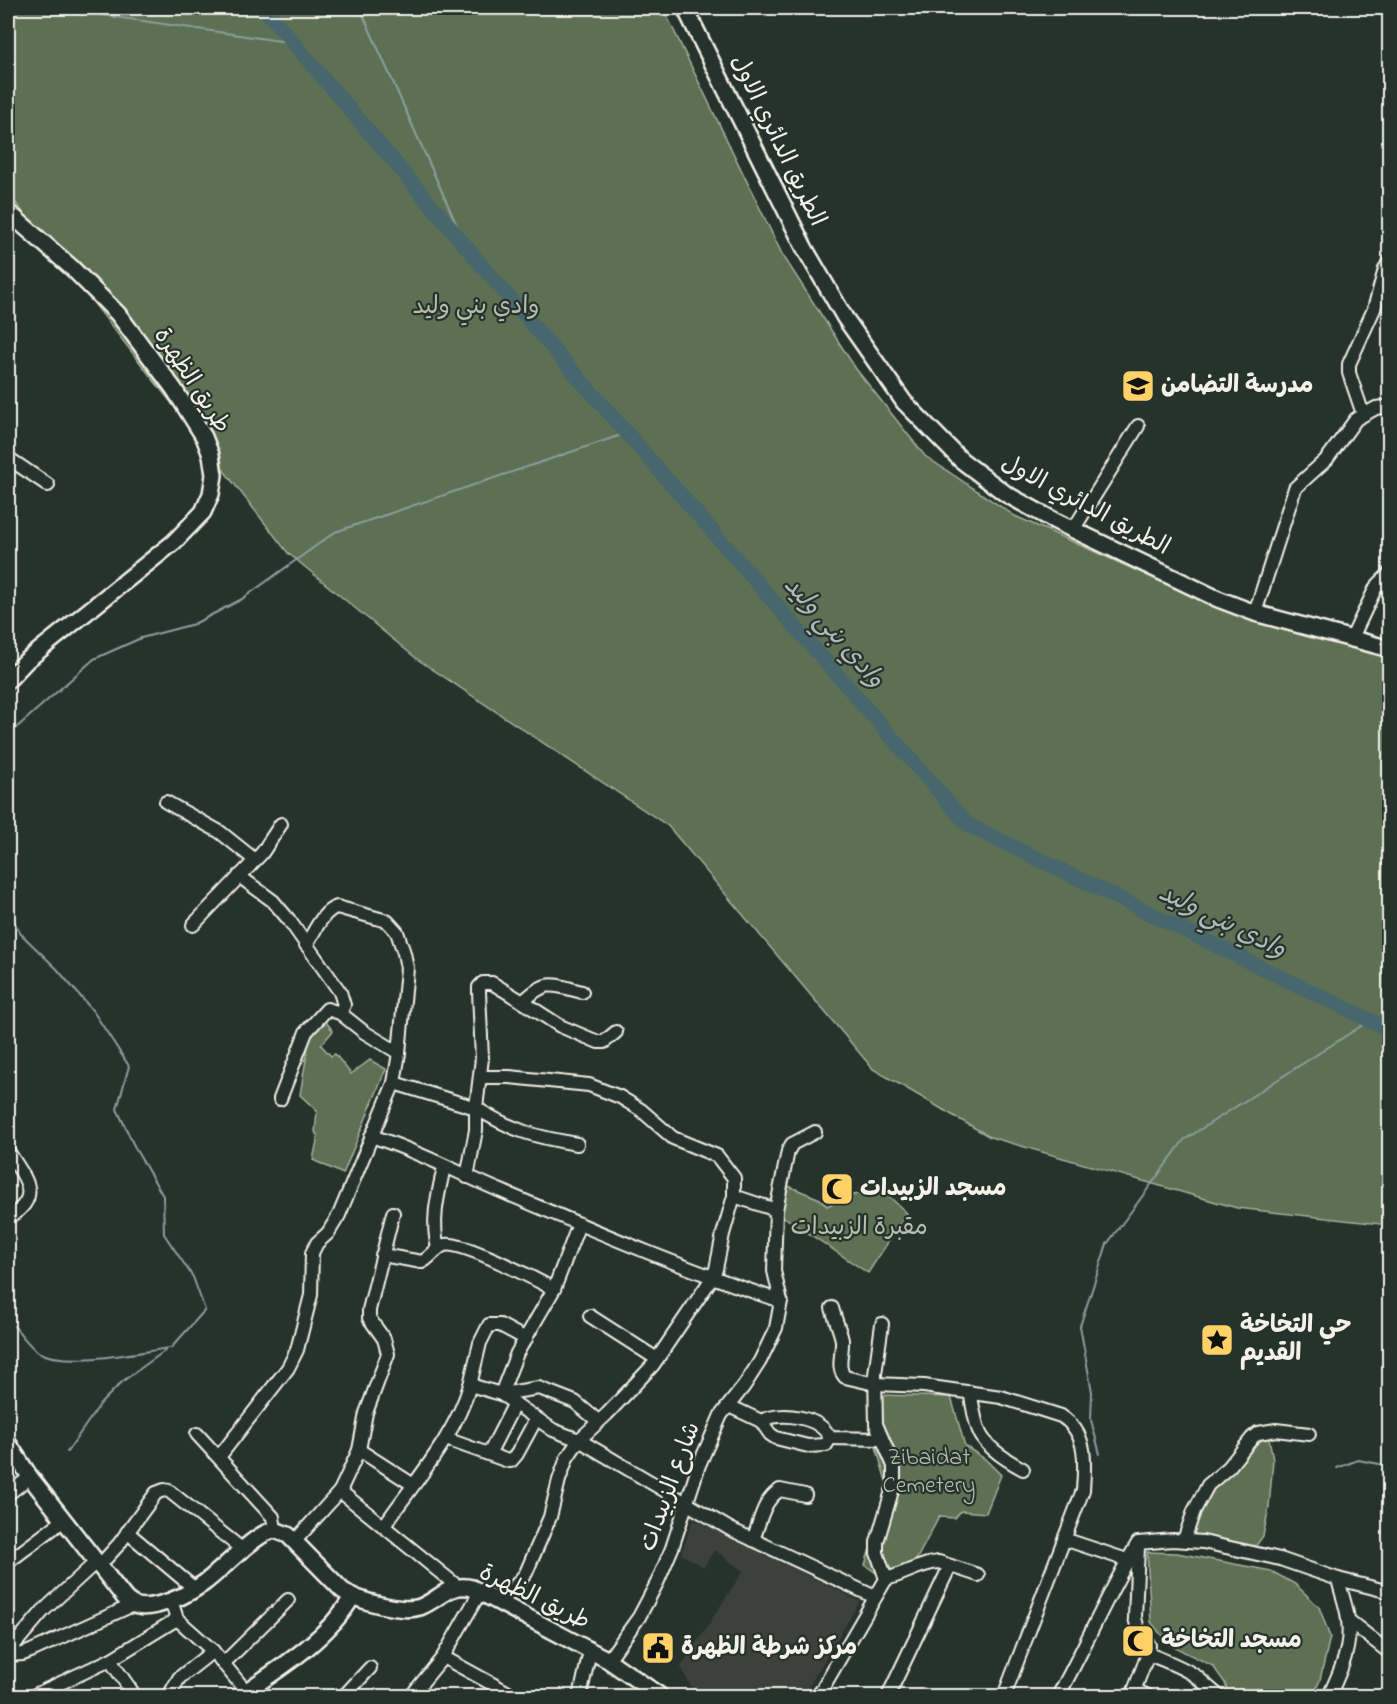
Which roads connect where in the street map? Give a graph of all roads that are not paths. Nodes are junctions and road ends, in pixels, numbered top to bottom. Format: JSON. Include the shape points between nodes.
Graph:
{"nodes":[{"id":1,"x":685,"y":8,"type":"edge"},
{"id":2,"x":8,"y":212,"type":"edge"},
{"id":3,"x":1389,"y":260,"type":"edge"},
{"id":4,"x":1389,"y":406,"type":"edge"},
{"id":5,"x":1363,"y":414,"type":"junction"},
{"id":6,"x":1138,"y":426,"type":"dead end"},
{"id":7,"x":8,"y":458,"type":"edge"},
{"id":8,"x":48,"y":485,"type":"dead end"},
{"id":9,"x":1073,"y":530,"type":"junction"},
{"id":10,"x":1389,"y":573,"type":"edge"},
{"id":11,"x":1255,"y":613,"type":"junction"},
{"id":12,"x":1351,"y":640,"type":"junction"},
{"id":13,"x":1389,"y":649,"type":"edge"},
{"id":14,"x":8,"y":680,"type":"edge"},
{"id":15,"x":166,"y":802,"type":"dead end"},
{"id":16,"x":281,"y":824,"type":"dead end"},
{"id":17,"x":255,"y":860,"type":"junction"},
{"id":18,"x":239,"y":876,"type":"junction"},
{"id":19,"x":193,"y":925,"type":"dead end"},
{"id":20,"x":306,"y":945,"type":"junction"},
{"id":21,"x":582,"y":992,"type":"dead end"},
{"id":22,"x":523,"y":1002,"type":"junction"},
{"id":23,"x":340,"y":1013,"type":"junction"},
{"id":24,"x":616,"y":1032,"type":"dead end"},
{"id":25,"x":399,"y":1053,"type":"junction"},
{"id":26,"x":481,"y":1077,"type":"junction"},
{"id":27,"x":394,"y":1083,"type":"junction"},
{"id":28,"x":280,"y":1099,"type":"dead end"},
{"id":29,"x":476,"y":1108,"type":"junction"},
{"id":30,"x":815,"y":1132,"type":"dead end"},
{"id":31,"x":371,"y":1136,"type":"junction"},
{"id":32,"x":577,"y":1143,"type":"dead end"},
{"id":33,"x":8,"y":1151,"type":"edge"},
{"id":34,"x":444,"y":1167,"type":"junction"},
{"id":35,"x":467,"y":1177,"type":"junction"},
{"id":36,"x":734,"y":1196,"type":"junction"},
{"id":37,"x":776,"y":1210,"type":"junction"},
{"id":38,"x":393,"y":1213,"type":"dead end"},
{"id":39,"x":8,"y":1218,"type":"edge"},
{"id":40,"x":579,"y":1224,"type":"junction"},
{"id":41,"x":438,"y":1248,"type":"junction"},
{"id":42,"x":382,"y":1255,"type":"junction"},
{"id":43,"x":712,"y":1278,"type":"junction"},
{"id":44,"x":554,"y":1289,"type":"junction"},
{"id":45,"x":781,"y":1301,"type":"junction"},
{"id":46,"x":832,"y":1308,"type":"dead end"},
{"id":47,"x":590,"y":1316,"type":"dead end"},
{"id":48,"x":882,"y":1324,"type":"dead end"},
{"id":49,"x":526,"y":1339,"type":"junction"},
{"id":50,"x":657,"y":1359,"type":"junction"},
{"id":51,"x":875,"y":1384,"type":"junction"},
{"id":52,"x":470,"y":1385,"type":"junction"},
{"id":53,"x":970,"y":1392,"type":"junction"},
{"id":54,"x":501,"y":1394,"type":"junction"},
{"id":55,"x":515,"y":1403,"type":"junction"},
{"id":56,"x":729,"y":1406,"type":"junction"},
{"id":57,"x":536,"y":1419,"type":"junction"},
{"id":58,"x":761,"y":1420,"type":"junction"},
{"id":59,"x":598,"y":1421,"type":"junction"},
{"id":60,"x":197,"y":1434,"type":"dead end"},
{"id":61,"x":1309,"y":1434,"type":"dead end"},
{"id":62,"x":446,"y":1438,"type":"junction"},
{"id":63,"x":830,"y":1438,"type":"junction"},
{"id":64,"x":882,"y":1439,"type":"junction"},
{"id":65,"x":579,"y":1440,"type":"junction"},
{"id":66,"x":8,"y":1443,"type":"edge"},
{"id":67,"x":359,"y":1450,"type":"junction"},
{"id":68,"x":489,"y":1454,"type":"junction"},
{"id":69,"x":219,"y":1457,"type":"junction"},
{"id":70,"x":1023,"y":1469,"type":"dead end"},
{"id":71,"x":30,"y":1477,"type":"junction"},
{"id":72,"x":412,"y":1484,"type":"junction"},
{"id":73,"x":340,"y":1491,"type":"junction"},
{"id":74,"x":8,"y":1494,"type":"edge"},
{"id":75,"x":805,"y":1495,"type":"dead end"},
{"id":76,"x":685,"y":1504,"type":"junction"},
{"id":77,"x":64,"y":1520,"type":"junction"},
{"id":78,"x":384,"y":1526,"type":"junction"},
{"id":79,"x":275,"y":1530,"type":"junction"},
{"id":80,"x":127,"y":1532,"type":"junction"},
{"id":81,"x":1064,"y":1539,"type":"junction"},
{"id":82,"x":753,"y":1540,"type":"junction"},
{"id":83,"x":1184,"y":1540,"type":"junction"},
{"id":84,"x":294,"y":1542,"type":"junction"},
{"id":85,"x":1138,"y":1543,"type":"junction"},
{"id":86,"x":243,"y":1550,"type":"junction"},
{"id":87,"x":1127,"y":1560,"type":"junction"},
{"id":88,"x":8,"y":1562,"type":"edge"},
{"id":89,"x":98,"y":1564,"type":"junction"},
{"id":90,"x":950,"y":1566,"type":"junction"},
{"id":91,"x":978,"y":1575,"type":"dead end"},
{"id":92,"x":886,"y":1579,"type":"junction"},
{"id":93,"x":1338,"y":1579,"type":"junction"},
{"id":94,"x":457,"y":1586,"type":"junction"},
{"id":95,"x":195,"y":1588,"type":"junction"},
{"id":96,"x":480,"y":1592,"type":"junction"},
{"id":97,"x":1389,"y":1592,"type":"edge"},
{"id":98,"x":352,"y":1597,"type":"junction"},
{"id":99,"x":874,"y":1598,"type":"junction"},
{"id":100,"x":288,"y":1600,"type":"dead end"},
{"id":101,"x":165,"y":1602,"type":"junction"},
{"id":102,"x":501,"y":1603,"type":"junction"},
{"id":103,"x":133,"y":1605,"type":"junction"},
{"id":104,"x":177,"y":1619,"type":"junction"},
{"id":105,"x":1348,"y":1620,"type":"junction"},
{"id":106,"x":213,"y":1651,"type":"junction"},
{"id":107,"x":590,"y":1651,"type":"junction"},
{"id":108,"x":8,"y":1653,"type":"edge"},
{"id":109,"x":1389,"y":1653,"type":"edge"},
{"id":110,"x":1148,"y":1654,"type":"junction"},
{"id":111,"x":443,"y":1657,"type":"junction"},
{"id":112,"x":110,"y":1660,"type":"junction"},
{"id":113,"x":608,"y":1660,"type":"junction"},
{"id":114,"x":223,"y":1664,"type":"junction"},
{"id":115,"x":370,"y":1668,"type":"dead end"},
{"id":116,"x":1134,"y":1693,"type":"edge"},
{"id":117,"x":245,"y":1695,"type":"edge"},
{"id":118,"x":33,"y":1696,"type":"edge"},
{"id":119,"x":135,"y":1696,"type":"edge"},
{"id":120,"x":169,"y":1696,"type":"edge"},
{"id":121,"x":344,"y":1696,"type":"edge"},
{"id":122,"x":411,"y":1696,"type":"edge"},
{"id":123,"x":514,"y":1696,"type":"edge"},
{"id":124,"x":580,"y":1696,"type":"edge"},
{"id":125,"x":660,"y":1696,"type":"edge"},
{"id":126,"x":818,"y":1696,"type":"edge"},
{"id":127,"x":888,"y":1696,"type":"edge"},
{"id":128,"x":1004,"y":1696,"type":"edge"},
{"id":129,"x":1058,"y":1696,"type":"edge"},
{"id":130,"x":1148,"y":1696,"type":"edge"},
{"id":131,"x":1219,"y":1696,"type":"edge"},
{"id":132,"x":1329,"y":1696,"type":"edge"}],
"edges":[{"from":1,"to":9,"type":"main road","name":"الطريق الدائري الاول","via":[[805,249],[845,318],[904,402],[961,460],[1006,494]]},
{"from":2,"to":14,"type":"main road","name":"طريق الظهرة","via":[[72,267],[118,314],[204,437],[214,475],[203,512],[174,542],[26,661]]},
{"from":3,"to":5,"type":"street","via":[[1374,309],[1349,364],[1348,373]]},
{"from":4,"to":5,"type":"street"},
{"from":5,"to":11,"type":"street","via":[[1318,468],[1295,488]]},
{"from":6,"to":9,"type":"street"},
{"from":7,"to":8,"type":"street"},
{"from":9,"to":11,"type":"main road","name":"الطريق الدائري الاول","via":[[1173,579]]},
{"from":10,"to":12,"type":"street","via":[[1376,587]]},
{"from":11,"to":12,"type":"main road","name":"الطريق الدائري الاول"},
{"from":12,"to":13,"type":"main road","name":"الطريق الدائري الاول"},
{"from":15,"to":17,"type":"street","via":[[220,832]]},
{"from":16,"to":17,"type":"street"},
{"from":17,"to":18,"type":"street"},
{"from":18,"to":19,"type":"street"},
{"from":18,"to":20,"type":"street","via":[[273,901]]},
{"from":20,"to":23,"type":"street","via":[[343,999]]},
{"from":20,"to":25,"type":"street","via":[[330,909],[344,908],[392,925],[407,968]]},
{"from":21,"to":22,"type":"street","via":[[542,986]]},
{"from":22,"to":24,"type":"street","via":[[589,1039],[604,1042]]},
{"from":22,"to":26,"type":"street","via":[[492,983],[479,987]]},
{"from":23,"to":25,"type":"street"},
{"from":23,"to":28,"type":"street","via":[[327,1010],[306,1032]]},
{"from":25,"to":27,"type":"street"},
{"from":26,"to":29,"type":"street"},
{"from":26,"to":36,"type":"street","via":[[589,1085],[620,1097],[673,1138],[717,1156],[734,1178]]},
{"from":27,"to":29,"type":"street"},
{"from":27,"to":31,"type":"street"},
{"from":29,"to":32,"type":"street","via":[[536,1137]]},
{"from":29,"to":35,"type":"street"},
{"from":30,"to":37,"type":"street","name":"شارع الزبيدات","via":[[792,1144],[788,1151]]},
{"from":31,"to":34,"type":"street","via":[[398,1144]]},
{"from":31,"to":69,"type":"street","via":[[339,1215],[312,1253],[311,1295],[297,1350],[288,1368]]},
{"from":33,"to":39,"type":"street","via":[[29,1195],[27,1203]]},
{"from":34,"to":35,"type":"street"},
{"from":34,"to":41,"type":"street","via":[[435,1216]]},
{"from":35,"to":40,"type":"street"},
{"from":36,"to":37,"type":"street"},
{"from":36,"to":43,"type":"street"},
{"from":37,"to":45,"type":"street","name":"شارع الزبيدات","via":[[774,1271]]},
{"from":38,"to":42,"type":"street"},
{"from":40,"to":43,"type":"street"},
{"from":40,"to":44,"type":"street"},
{"from":41,"to":42,"type":"street","via":[[422,1262]]},
{"from":41,"to":44,"type":"street","via":[[447,1244],[471,1249]]},
{"from":42,"to":67,"type":"street","via":[[369,1318],[384,1339],[388,1354],[366,1413]]},
{"from":43,"to":45,"type":"street"},
{"from":43,"to":50,"type":"street"},
{"from":44,"to":49,"type":"street"},
{"from":45,"to":56,"type":"street","name":"شارع الزبيدات","via":[[776,1328],[760,1361]]},
{"from":46,"to":51,"type":"street","via":[[842,1338],[842,1375]]},
{"from":47,"to":50,"type":"street"},
{"from":48,"to":51,"type":"street"},
{"from":49,"to":52,"type":"street","via":[[500,1325],[489,1324]]},
{"from":49,"to":54,"type":"street"},
{"from":50,"to":59,"type":"street"},
{"from":51,"to":53,"type":"street"},
{"from":51,"to":64,"type":"street","via":[[876,1424]]},
{"from":52,"to":54,"type":"street"},
{"from":52,"to":62,"type":"street"},
{"from":53,"to":70,"type":"street","via":[[983,1439]]},
{"from":53,"to":81,"type":"street","via":[[1001,1397],[1061,1416],[1077,1431],[1085,1460],[1083,1490]]},
{"from":54,"to":55,"type":"street"},
{"from":54,"to":59,"type":"street","via":[[539,1388],[575,1402]]},
{"from":55,"to":57,"type":"street"},
{"from":55,"to":68,"type":"street"},
{"from":56,"to":58,"type":"street"},
{"from":56,"to":76,"type":"street","name":"شارع الزبيدات","via":[[709,1439]]},
{"from":57,"to":65,"type":"street"},
{"from":57,"to":68,"type":"street","via":[[514,1459],[507,1461]]},
{"from":58,"to":63,"type":"street","via":[[781,1415],[809,1420],[822,1427]]},
{"from":58,"to":63,"type":"street","via":[[770,1434],[787,1442],[817,1447],[826,1445]]},
{"from":59,"to":65,"type":"street"},
{"from":60,"to":69,"type":"street"},
{"from":61,"to":83,"type":"street","via":[[1276,1430],[1252,1438],[1229,1467],[1208,1485]]},
{"from":62,"to":68,"type":"street"},
{"from":62,"to":72,"type":"street"},
{"from":63,"to":64,"type":"street"},
{"from":64,"to":92,"type":"street","via":[[894,1466],[894,1484],[877,1542]]},
{"from":65,"to":76,"type":"street"},
{"from":65,"to":102,"type":"street","via":[[562,1469],[550,1517],[526,1573]]},
{"from":66,"to":71,"type":"main road"},
{"from":67,"to":72,"type":"street"},
{"from":67,"to":73,"type":"street"},
{"from":69,"to":79,"type":"street","via":[[273,1517]]},
{"from":71,"to":74,"type":"street"},
{"from":71,"to":77,"type":"main road"},
{"from":72,"to":78,"type":"street"},
{"from":73,"to":78,"type":"street"},
{"from":73,"to":84,"type":"street"},
{"from":75,"to":82,"type":"street","via":[[780,1490],[773,1494]]},
{"from":76,"to":82,"type":"street"},
{"from":76,"to":113,"type":"street","name":"شارع الزبيدات","via":[[658,1581],[639,1617]]},
{"from":77,"to":88,"type":"street"},
{"from":77,"to":89,"type":"main road"},
{"from":78,"to":94,"type":"street"},
{"from":79,"to":84,"type":"main road","name":"طريق الظهرة","via":[[284,1532]]},
{"from":79,"to":86,"type":"main road","via":[[262,1534]]},
{"from":80,"to":86,"type":"street","via":[[150,1500],[164,1490]]},
{"from":80,"to":89,"type":"street"},
{"from":80,"to":95,"type":"street"},
{"from":81,"to":87,"type":"street"},
{"from":81,"to":128,"type":"street"},
{"from":82,"to":99,"type":"street"},
{"from":83,"to":85,"type":"street"},
{"from":83,"to":93,"type":"street","via":[[1280,1559]]},
{"from":84,"to":98,"type":"main road","name":"طريق الظهرة"},
{"from":85,"to":87,"type":"street"},
{"from":85,"to":110,"type":"street","via":[[1135,1618],[1149,1645]]},
{"from":86,"to":95,"type":"main road"},
{"from":87,"to":129,"type":"street"},
{"from":89,"to":103,"type":"main road"},
{"from":89,"to":108,"type":"street","via":[[43,1611]]},
{"from":90,"to":91,"type":"street"},
{"from":90,"to":92,"type":"street","via":[[932,1562]]},
{"from":90,"to":127,"type":"street"},
{"from":92,"to":99,"type":"street"},
{"from":93,"to":97,"type":"street"},
{"from":93,"to":105,"type":"street"},
{"from":94,"to":96,"type":"main road","name":"طريق الظهرة"},
{"from":94,"to":98,"type":"main road","name":"طريق الظهرة","via":[[414,1608]]},
{"from":95,"to":101,"type":"main road"},
{"from":96,"to":102,"type":"main road","name":"طريق الظهرة"},
{"from":96,"to":111,"type":"street"},
{"from":98,"to":117,"type":"main road","via":[[322,1635]]},
{"from":99,"to":126,"type":"street"},
{"from":100,"to":114,"type":"street"},
{"from":101,"to":103,"type":"main road","via":[[145,1607]]},
{"from":101,"to":104,"type":"street","via":[[164,1613]]},
{"from":102,"to":107,"type":"main road","name":"طريق الظهرة"},
{"from":103,"to":108,"type":"street","via":[[31,1651]]},
{"from":104,"to":106,"type":"street"},
{"from":104,"to":112,"type":"street"},
{"from":105,"to":109,"type":"street"},
{"from":105,"to":132,"type":"street","via":[[1344,1662]]},
{"from":106,"to":114,"type":"street"},
{"from":106,"to":120,"type":"street","via":[[179,1678]]},
{"from":107,"to":113,"type":"main road","name":"طريق الظهرة"},
{"from":107,"to":124,"type":"street"},
{"from":110,"to":116,"type":"street"},
{"from":110,"to":131,"type":"street","via":[[1198,1678]]},
{"from":111,"to":122,"type":"street"},
{"from":111,"to":123,"type":"street"},
{"from":112,"to":118,"type":"street"},
{"from":112,"to":119,"type":"street"},
{"from":113,"to":125,"type":"main road","name":"طريق الظهرة"},
{"from":114,"to":117,"type":"street"},
{"from":115,"to":121,"type":"street"},
{"from":116,"to":130,"type":"street"}]}
